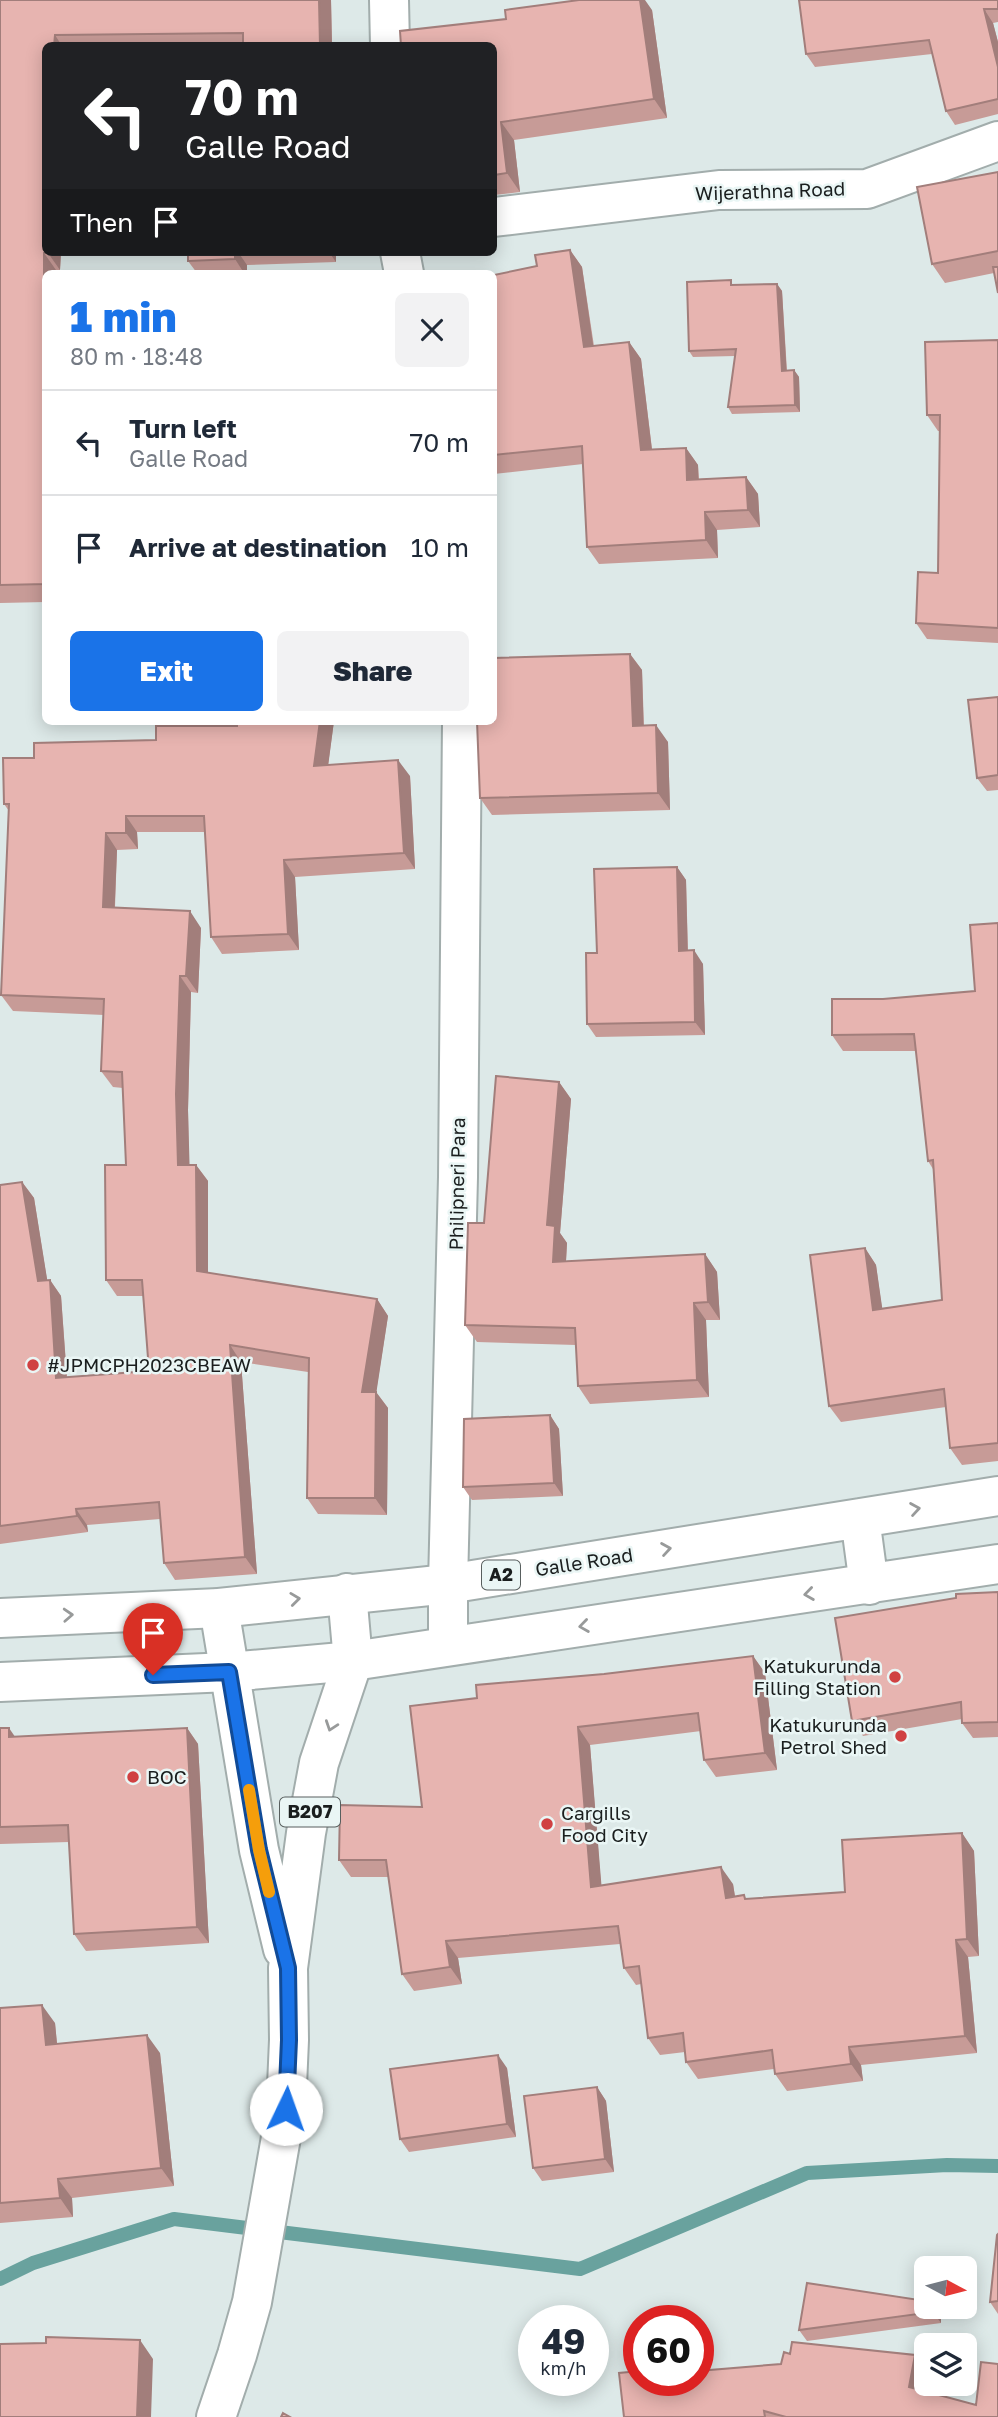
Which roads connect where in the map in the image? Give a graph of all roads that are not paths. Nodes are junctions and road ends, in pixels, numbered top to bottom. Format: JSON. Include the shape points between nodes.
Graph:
{"nodes":[{"id":1,"x":389,"y":0,"type":"edge"},
{"id":2,"x":390,"y":42,"type":"edge"},
{"id":3,"x":998,"y":141,"type":"edge"},
{"id":4,"x":497,"y":217,"type":"edge"},
{"id":5,"x":462,"y":725,"type":"edge"},
{"id":6,"x":998,"y":1496,"type":"edge"},
{"id":7,"x":860,"y":1518,"type":"junction"},
{"id":8,"x":998,"y":1564,"type":"edge"},
{"id":9,"x":448,"y":1584,"type":"junction"},
{"id":10,"x":869,"y":1585,"type":"junction"},
{"id":11,"x":347,"y":1593,"type":"junction"},
{"id":12,"x":219,"y":1608,"type":"junction"},
{"id":13,"x":0,"y":1618,"type":"edge"},
{"id":14,"x":448,"y":1646,"type":"junction"},
{"id":15,"x":353,"y":1661,"type":"junction"},
{"id":16,"x":229,"y":1672,"type":"junction"},
{"id":17,"x":0,"y":1682,"type":"edge"},
{"id":18,"x":288,"y":1968,"type":"junction"},
{"id":19,"x":216,"y":2417,"type":"edge"}],
"edges":[{"from":1,"to":2,"type":"main road"},
{"from":3,"to":4,"type":"main road","name":"Wijerathna Road","via":[[867,189],[719,190]]},
{"from":5,"to":9,"type":"main road","name":"Philipneri Para"},
{"from":7,"to":6,"type":"main road","name":"Galle Road","number":"A2","one_way":true},
{"from":9,"to":7,"type":"main road","name":"Galle Road","number":"A2","one_way":true},
{"from":7,"to":10,"type":"main road"},
{"from":8,"to":10,"type":"main road"},
{"from":9,"to":11,"type":"main road","name":"Galle Road","number":"A2"},
{"from":9,"to":14,"type":"main road","name":"Philipneri Para"},
{"from":10,"to":14,"type":"main road","one_way":true},
{"from":12,"to":11,"type":"main road","name":"Galle Road","number":"A2","one_way":true},
{"from":11,"to":15,"type":"main road"},
{"from":13,"to":12,"type":"main road","name":"Galle Road","number":"A2","one_way":true},
{"from":12,"to":16,"type":"main road"},
{"from":14,"to":15,"type":"main road"},
{"from":15,"to":16,"type":"main road"},
{"from":15,"to":18,"type":"main road","number":"B207","one_way":true,"via":[[319,1763]]},
{"from":16,"to":17,"type":"main road"},
{"from":16,"to":18,"type":"main road","number":"B207","via":[[259,1850]]},
{"from":18,"to":19,"type":"main road","number":"B207","via":[[286,2109],[252,2302]]}]}
